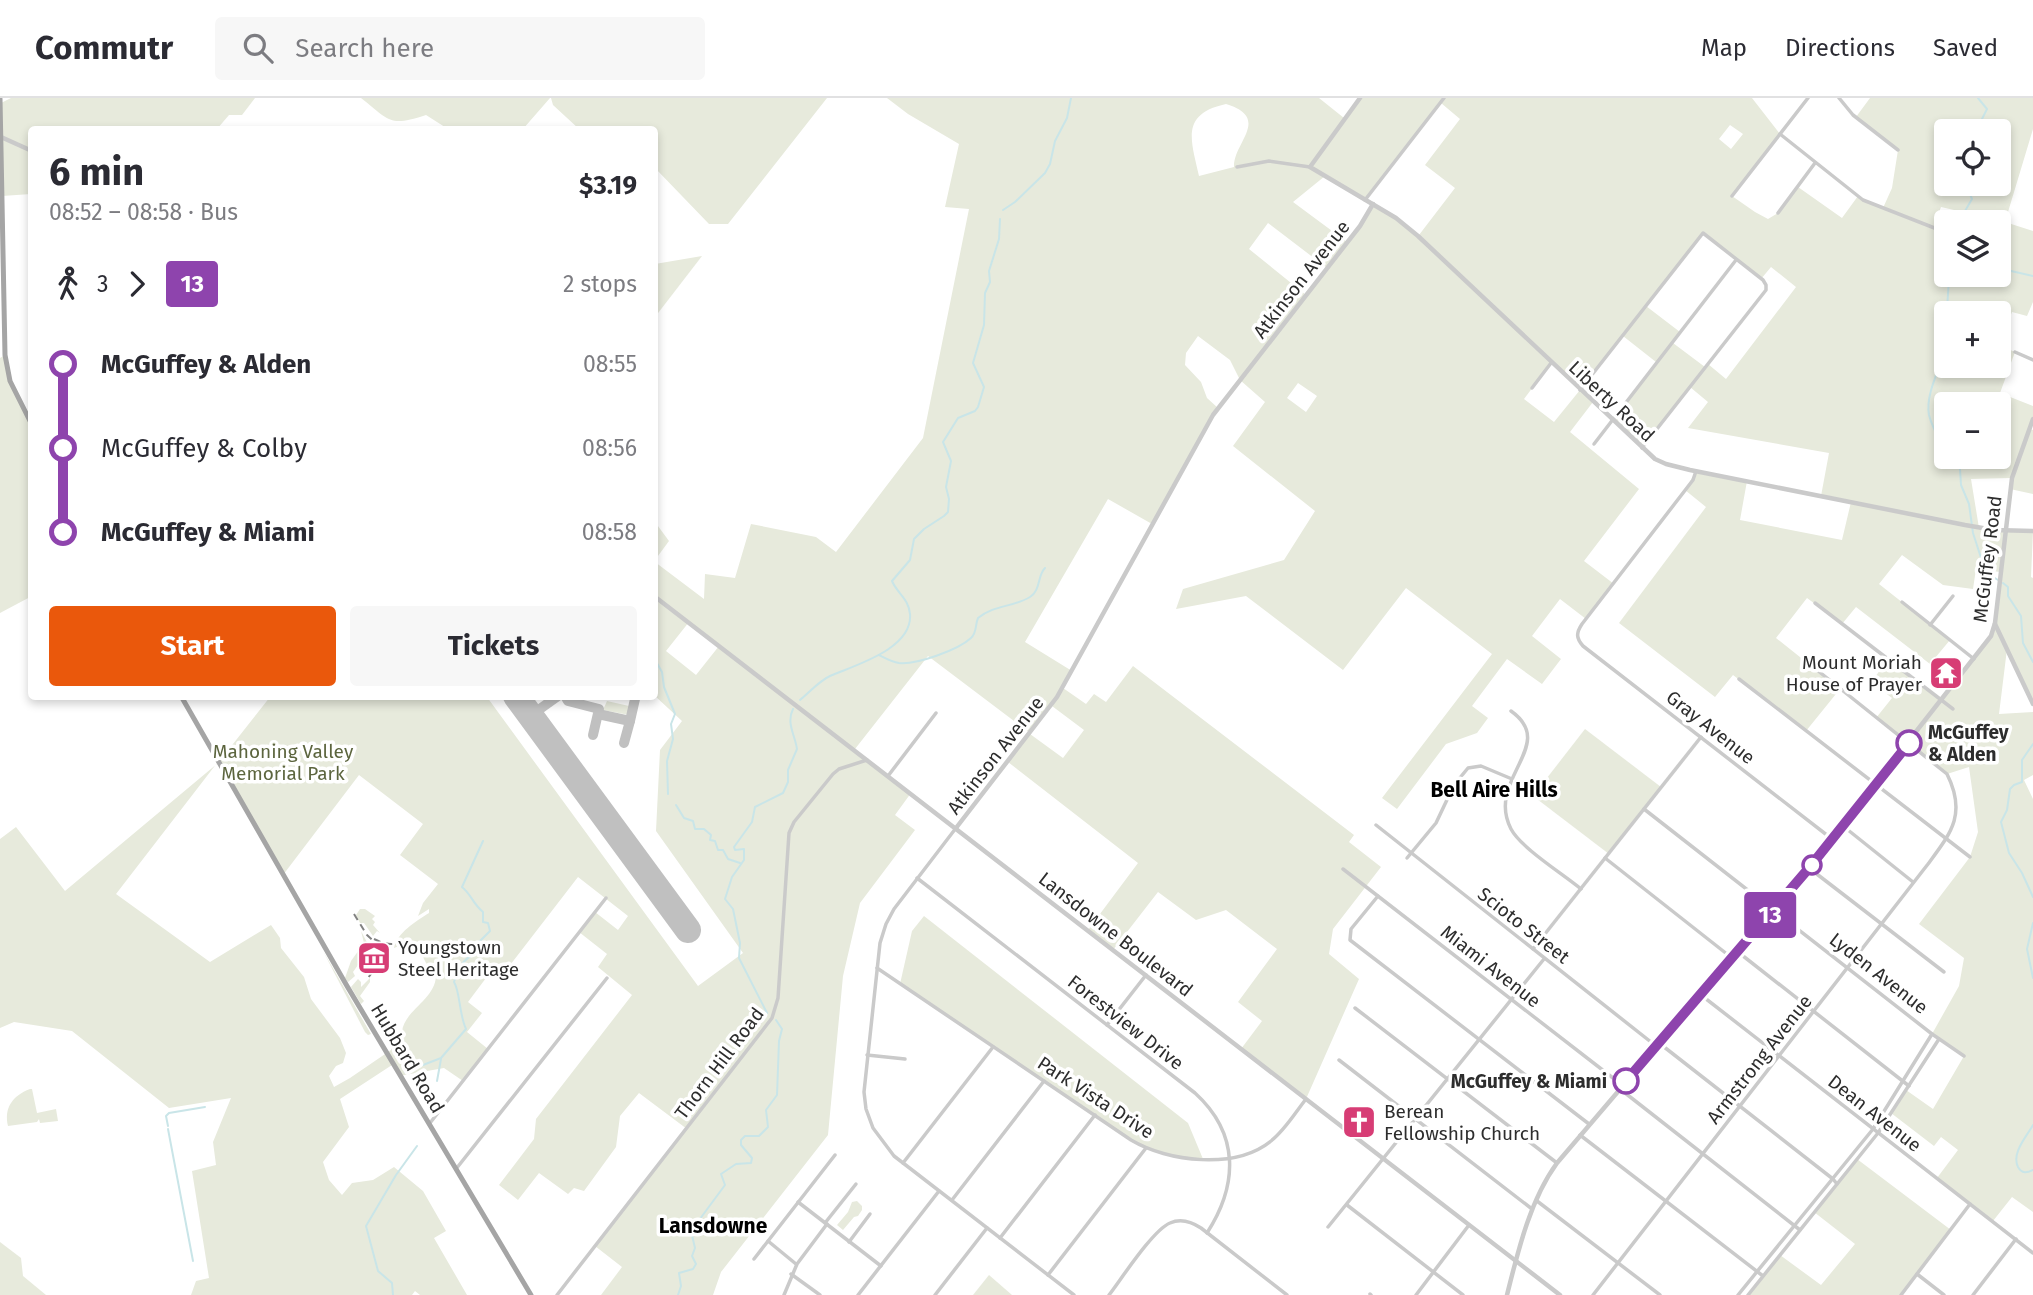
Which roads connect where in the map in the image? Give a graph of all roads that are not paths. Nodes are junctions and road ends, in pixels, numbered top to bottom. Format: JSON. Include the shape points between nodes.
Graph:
{"nodes":[{"id":1,"x":1360,"y":98,"type":"edge"},
{"id":2,"x":1444,"y":98,"type":"edge"},
{"id":3,"x":1808,"y":98,"type":"edge"},
{"id":4,"x":1839,"y":98,"type":"edge"},
{"id":5,"x":0,"y":99,"type":"edge"},
{"id":6,"x":1780,"y":134,"type":"junction"},
{"id":7,"x":0,"y":137,"type":"edge"},
{"id":8,"x":28,"y":149,"type":"edge"},
{"id":9,"x":1898,"y":149,"type":"dead end"},
{"id":10,"x":1815,"y":163,"type":"junction"},
{"id":11,"x":1237,"y":167,"type":"dead end"},
{"id":12,"x":1310,"y":167,"type":"junction"},
{"id":13,"x":1732,"y":196,"type":"dead end"},
{"id":14,"x":1365,"y":200,"type":"junction"},
{"id":15,"x":1373,"y":204,"type":"junction"},
{"id":16,"x":1778,"y":213,"type":"dead end"},
{"id":17,"x":1934,"y":228,"type":"edge"},
{"id":18,"x":1736,"y":260,"type":"junction"},
{"id":19,"x":2,"y":340,"type":"edge"},
{"id":20,"x":2015,"y":352,"type":"dead end"},
{"id":21,"x":2033,"y":360,"type":"edge"},
{"id":22,"x":1551,"y":363,"type":"junction"},
{"id":23,"x":1532,"y":388,"type":"dead end"},
{"id":24,"x":1580,"y":390,"type":"junction"},
{"id":25,"x":28,"y":417,"type":"edge"},
{"id":26,"x":2033,"y":419,"type":"edge"},
{"id":27,"x":1612,"y":420,"type":"junction"},
{"id":28,"x":1594,"y":444,"type":"dead end"},
{"id":29,"x":1642,"y":448,"type":"junction"},
{"id":30,"x":1696,"y":471,"type":"junction"},
{"id":31,"x":2005,"y":530,"type":"junction"},
{"id":32,"x":2033,"y":531,"type":"edge"},
{"id":33,"x":1954,"y":596,"type":"dead end"},
{"id":34,"x":658,"y":599,"type":"edge"},
{"id":35,"x":1902,"y":602,"type":"dead end"},
{"id":36,"x":1815,"y":603,"type":"dead end"},
{"id":37,"x":1995,"y":623,"type":"junction"},
{"id":38,"x":1930,"y":625,"type":"junction"},
{"id":39,"x":1974,"y":659,"type":"junction"},
{"id":40,"x":1812,"y":666,"type":"dead end"},
{"id":41,"x":1739,"y":679,"type":"dead end"},
{"id":42,"x":183,"y":700,"type":"edge"},
{"id":43,"x":1942,"y":701,"type":"junction"},
{"id":44,"x":2033,"y":704,"type":"edge"},
{"id":45,"x":1953,"y":709,"type":"dead end"},
{"id":46,"x":1511,"y":711,"type":"dead end"},
{"id":47,"x":936,"y":713,"type":"dead end"},
{"id":48,"x":1701,"y":737,"type":"junction"},
{"id":49,"x":1909,"y":743,"type":"junction"},
{"id":50,"x":867,"y":760,"type":"junction"},
{"id":51,"x":888,"y":776,"type":"junction"},
{"id":52,"x":1512,"y":779,"type":"junction"},
{"id":53,"x":1876,"y":785,"type":"junction"},
{"id":54,"x":1644,"y":809,"type":"junction"},
{"id":55,"x":1376,"y":825,"type":"dead end"},
{"id":56,"x":1843,"y":826,"type":"junction"},
{"id":57,"x":956,"y":828,"type":"junction"},
{"id":58,"x":1832,"y":839,"type":"junction"},
{"id":59,"x":1946,"y":840,"type":"junction"},
{"id":60,"x":1411,"y":853,"type":"junction"},
{"id":61,"x":1970,"y":857,"type":"dead end"},
{"id":62,"x":1407,"y":858,"type":"dead end"},
{"id":63,"x":1605,"y":858,"type":"junction"},
{"id":64,"x":1809,"y":868,"type":"junction"},
{"id":65,"x":1343,"y":869,"type":"dead end"},
{"id":66,"x":917,"y":878,"type":"junction"},
{"id":67,"x":1913,"y":882,"type":"junction"},
{"id":68,"x":1581,"y":889,"type":"junction"},
{"id":69,"x":1378,"y":896,"type":"junction"},
{"id":70,"x":606,"y":898,"type":"dead end"},
{"id":71,"x":1774,"y":910,"type":"junction"},
{"id":72,"x":1881,"y":924,"type":"junction"},
{"id":73,"x":1533,"y":949,"type":"junction"},
{"id":74,"x":1738,"y":952,"type":"junction"},
{"id":75,"x":1544,"y":958,"type":"junction"},
{"id":76,"x":1732,"y":958,"type":"junction"},
{"id":77,"x":1847,"y":967,"type":"junction"},
{"id":78,"x":876,"y":968,"type":"junction"},
{"id":79,"x":1944,"y":972,"type":"dead end"},
{"id":80,"x":1146,"y":975,"type":"junction"},
{"id":81,"x":607,"y":978,"type":"dead end"},
{"id":82,"x":1701,"y":995,"type":"junction"},
{"id":83,"x":1511,"y":999,"type":"junction"},
{"id":84,"x":1355,"y":1008,"type":"dead end"},
{"id":85,"x":1813,"y":1011,"type":"junction"},
{"id":86,"x":1107,"y":1025,"type":"junction"},
{"id":87,"x":1932,"y":1034,"type":"junction"},
{"id":88,"x":1939,"y":1039,"type":"junction"},
{"id":89,"x":1479,"y":1040,"type":"junction"},
{"id":90,"x":1657,"y":1044,"type":"junction"},
{"id":91,"x":993,"y":1047,"type":"junction"},
{"id":92,"x":867,"y":1055,"type":"junction"},
{"id":93,"x":1779,"y":1056,"type":"junction"},
{"id":94,"x":1964,"y":1056,"type":"dead end"},
{"id":95,"x":905,"y":1059,"type":"dead end"},
{"id":96,"x":1339,"y":1060,"type":"dead end"},
{"id":97,"x":1448,"y":1080,"type":"junction"},
{"id":98,"x":1044,"y":1081,"type":"junction"},
{"id":99,"x":1903,"y":1081,"type":"junction"},
{"id":100,"x":1909,"y":1086,"type":"junction"},
{"id":101,"x":1621,"y":1087,"type":"junction"},
{"id":102,"x":1306,"y":1099,"type":"junction"},
{"id":103,"x":1740,"y":1106,"type":"junction"},
{"id":104,"x":1095,"y":1115,"type":"junction"},
{"id":105,"x":1416,"y":1119,"type":"junction"},
{"id":106,"x":1588,"y":1124,"type":"junction"},
{"id":107,"x":428,"y":1125,"type":"junction"},
{"id":108,"x":1873,"y":1129,"type":"junction"},
{"id":109,"x":1878,"y":1133,"type":"junction"},
{"id":110,"x":1580,"y":1135,"type":"junction"},
{"id":111,"x":1146,"y":1148,"type":"junction"},
{"id":112,"x":1703,"y":1154,"type":"junction"},
{"id":113,"x":835,"y":1155,"type":"dead end"},
{"id":114,"x":1229,"y":1156,"type":"junction"},
{"id":115,"x":1384,"y":1159,"type":"junction"},
{"id":116,"x":903,"y":1163,"type":"junction"},
{"id":117,"x":1557,"y":1163,"type":"junction"},
{"id":118,"x":456,"y":1169,"type":"junction"},
{"id":119,"x":1833,"y":1178,"type":"junction"},
{"id":120,"x":856,"y":1184,"type":"dead end"},
{"id":121,"x":1837,"y":1184,"type":"junction"},
{"id":122,"x":939,"y":1191,"type":"junction"},
{"id":123,"x":951,"y":1200,"type":"junction"},
{"id":124,"x":1537,"y":1201,"type":"junction"},
{"id":125,"x":1665,"y":1201,"type":"junction"},
{"id":126,"x":798,"y":1202,"type":"junction"},
{"id":127,"x":1970,"y":1204,"type":"junction"},
{"id":128,"x":1347,"y":1205,"type":"junction"},
{"id":129,"x":1534,"y":1210,"type":"junction"},
{"id":130,"x":870,"y":1214,"type":"dead end"},
{"id":131,"x":826,"y":1224,"type":"junction"},
{"id":132,"x":1469,"y":1225,"type":"junction"},
{"id":133,"x":1795,"y":1225,"type":"junction"},
{"id":134,"x":1328,"y":1227,"type":"dead end"},
{"id":135,"x":987,"y":1228,"type":"junction"},
{"id":136,"x":1800,"y":1230,"type":"junction"},
{"id":137,"x":1207,"y":1233,"type":"junction"},
{"id":138,"x":1000,"y":1238,"type":"junction"},
{"id":139,"x":2016,"y":1239,"type":"junction"},
{"id":140,"x":768,"y":1241,"type":"junction"},
{"id":141,"x":849,"y":1242,"type":"junction"},
{"id":142,"x":2033,"y":1252,"type":"edge"},
{"id":143,"x":754,"y":1259,"type":"dead end"},
{"id":144,"x":1516,"y":1261,"type":"junction"},
{"id":145,"x":1618,"y":1262,"type":"junction"},
{"id":146,"x":797,"y":1264,"type":"junction"},
{"id":147,"x":881,"y":1266,"type":"junction"},
{"id":148,"x":1433,"y":1272,"type":"junction"},
{"id":149,"x":1757,"y":1272,"type":"junction"},
{"id":150,"x":791,"y":1274,"type":"junction"},
{"id":151,"x":1917,"y":1274,"type":"junction"},
{"id":152,"x":1048,"y":1275,"type":"junction"},
{"id":153,"x":1763,"y":1276,"type":"junction"},
{"id":154,"x":1283,"y":1294,"type":"edge"},
{"id":155,"x":531,"y":1295,"type":"edge"},
{"id":156,"x":557,"y":1295,"type":"edge"},
{"id":157,"x":784,"y":1295,"type":"edge"},
{"id":158,"x":820,"y":1295,"type":"edge"},
{"id":159,"x":858,"y":1295,"type":"edge"},
{"id":160,"x":935,"y":1295,"type":"edge"},
{"id":161,"x":1074,"y":1295,"type":"edge"},
{"id":162,"x":1109,"y":1295,"type":"edge"},
{"id":163,"x":1416,"y":1295,"type":"edge"},
{"id":164,"x":1463,"y":1295,"type":"edge"},
{"id":165,"x":1507,"y":1295,"type":"edge"},
{"id":166,"x":1560,"y":1295,"type":"edge"},
{"id":167,"x":1593,"y":1295,"type":"edge"},
{"id":168,"x":1660,"y":1295,"type":"edge"},
{"id":169,"x":1738,"y":1295,"type":"edge"},
{"id":170,"x":1748,"y":1295,"type":"edge"},
{"id":171,"x":1900,"y":1295,"type":"edge"},
{"id":172,"x":1944,"y":1295,"type":"edge"},
{"id":173,"x":1973,"y":1295,"type":"edge"}],
"edges":[{"from":1,"to":12,"type":"street"},
{"from":2,"to":14,"type":"street"},
{"from":3,"to":6,"type":"street"},
{"from":4,"to":9,"type":"street","via":[[1853,115]]},
{"from":5,"to":7,"type":"main road"},
{"from":6,"to":10,"type":"street"},
{"from":6,"to":13,"type":"street"},
{"from":7,"to":8,"type":"street"},
{"from":7,"to":19,"type":"main road"},
{"from":10,"to":16,"type":"street"},
{"from":10,"to":17,"type":"street","via":[[1863,200]]},
{"from":11,"to":12,"type":"street","name":"Liberty Road","via":[[1269,161]]},
{"from":12,"to":14,"type":"street","name":"Liberty Road"},
{"from":14,"to":15,"type":"street","name":"Liberty Road"},
{"from":15,"to":22,"type":"street","name":"Liberty Road","via":[[1418,236]]},
{"from":15,"to":57,"type":"street","name":"Atkinson Avenue","via":[[1213,415],[1058,696]]},
{"from":18,"to":24,"type":"street","via":[[1703,233]]},
{"from":18,"to":27,"type":"street"},
{"from":18,"to":29,"type":"street","via":[[1761,279],[1766,290]]},
{"from":19,"to":25,"type":"main road","via":[[10,381]]},
{"from":20,"to":21,"type":"street"},
{"from":22,"to":23,"type":"street"},
{"from":22,"to":24,"type":"street","name":"Liberty Road"},
{"from":24,"to":27,"type":"street","name":"Liberty Road"},
{"from":26,"to":31,"type":"street","name":"McGuffey Road","via":[[2012,478]]},
{"from":27,"to":28,"type":"street"},
{"from":27,"to":29,"type":"street","name":"Liberty Road"},
{"from":29,"to":30,"type":"street","name":"Liberty Road","via":[[1663,464]]},
{"from":30,"to":31,"type":"street","name":"Liberty Road"},
{"from":30,"to":48,"type":"street","name":"Gray Avenue","via":[[1577,635],[1583,646]]},
{"from":31,"to":32,"type":"street","name":"Liberty Road"},
{"from":31,"to":37,"type":"street","name":"McGuffey Road"},
{"from":33,"to":38,"type":"street"},
{"from":34,"to":50,"type":"street","name":"Lansdowne Boulevard"},
{"from":35,"to":38,"type":"street"},
{"from":36,"to":43,"type":"street"},
{"from":37,"to":39,"type":"street","name":"McGuffey Road"},
{"from":37,"to":44,"type":"street"},
{"from":38,"to":39,"type":"street"},
{"from":39,"to":43,"type":"street","name":"McGuffey Road"},
{"from":40,"to":49,"type":"street"},
{"from":41,"to":53,"type":"street"},
{"from":42,"to":107,"type":"main road","name":"Hubbard Road"},
{"from":43,"to":45,"type":"street"},
{"from":43,"to":49,"type":"street","name":"McGuffey Road"},
{"from":46,"to":52,"type":"street","via":[[1529,734]]},
{"from":47,"to":51,"type":"street"},
{"from":48,"to":54,"type":"street"},
{"from":48,"to":58,"type":"street","name":"Gray Avenue"},
{"from":49,"to":53,"type":"street","name":"McGuffey Road"},
{"from":49,"to":59,"type":"street","via":[[1943,770],[1950,782],[1955,821]]},
{"from":50,"to":51,"type":"street","name":"Lansdowne Boulevard"},
{"from":50,"to":156,"type":"street","name":"Thorn Hill Road","via":[[837,771],[790,828],[778,1002],[772,1018]]},
{"from":51,"to":57,"type":"street","name":"Lansdowne Boulevard"},
{"from":52,"to":60,"type":"street","via":[[1481,766],[1468,768],[1454,785],[1436,823]]},
{"from":52,"to":68,"type":"street","via":[[1505,810],[1512,830]]},
{"from":53,"to":56,"type":"street","name":"McGuffey Road"},
{"from":53,"to":59,"type":"street"},
{"from":54,"to":63,"type":"street"},
{"from":54,"to":71,"type":"street","name":"Lyden Avenue"},
{"from":55,"to":60,"type":"street","name":"Scioto Street"},
{"from":56,"to":58,"type":"street","name":"McGuffey Road"},
{"from":56,"to":67,"type":"street"},
{"from":57,"to":66,"type":"street","name":"Atkinson Avenue"},
{"from":57,"to":80,"type":"street","name":"Lansdowne Boulevard"},
{"from":58,"to":64,"type":"street","name":"McGuffey Road"},
{"from":59,"to":61,"type":"street"},
{"from":59,"to":67,"type":"street","name":"Armstrong Avenue"},
{"from":60,"to":62,"type":"street"},
{"from":60,"to":73,"type":"street","name":"Scioto Street"},
{"from":63,"to":68,"type":"street"},
{"from":63,"to":76,"type":"street"},
{"from":64,"to":71,"type":"street","name":"McGuffey Road"},
{"from":64,"to":72,"type":"street"},
{"from":65,"to":69,"type":"street","name":"Miami Avenue"},
{"from":66,"to":78,"type":"street","name":"Atkinson Avenue","via":[[886,924]]},
{"from":66,"to":86,"type":"street","name":"Forestview Drive"},
{"from":67,"to":72,"type":"street","name":"Armstrong Avenue"},
{"from":68,"to":73,"type":"street"},
{"from":69,"to":83,"type":"street","name":"Miami Avenue"},
{"from":69,"to":89,"type":"street","via":[[1351,929],[1350,940]]},
{"from":70,"to":107,"type":"street"},
{"from":71,"to":74,"type":"street","name":"McGuffey Road"},
{"from":71,"to":77,"type":"street","name":"Lyden Avenue"},
{"from":72,"to":77,"type":"street","name":"Armstrong Avenue"},
{"from":72,"to":79,"type":"street"},
{"from":73,"to":75,"type":"street","name":"Scioto Street"},
{"from":74,"to":76,"type":"street","name":"McGuffey Road"},
{"from":74,"to":85,"type":"street"},
{"from":75,"to":83,"type":"street"},
{"from":75,"to":90,"type":"street","name":"Scioto Street"},
{"from":76,"to":82,"type":"street","name":"McGuffey Road"},
{"from":77,"to":85,"type":"street","name":"Armstrong Avenue"},
{"from":77,"to":87,"type":"street","name":"Lyden Avenue"},
{"from":78,"to":91,"type":"street","name":"Park Vista Drive"},
{"from":78,"to":92,"type":"street","name":"Atkinson Avenue"},
{"from":80,"to":86,"type":"street"},
{"from":80,"to":102,"type":"street","name":"Lansdowne Boulevard"},
{"from":81,"to":118,"type":"street"},
{"from":82,"to":90,"type":"street","name":"McGuffey Road"},
{"from":82,"to":93,"type":"street","name":"Dean Avenue"},
{"from":83,"to":89,"type":"street"},
{"from":83,"to":101,"type":"street","name":"Miami Avenue"},
{"from":84,"to":97,"type":"street"},
{"from":85,"to":93,"type":"street","name":"Armstrong Avenue"},
{"from":85,"to":99,"type":"street"},
{"from":86,"to":114,"type":"street","name":"Forestview Drive","via":[[1203,1100],[1223,1130]]},
{"from":87,"to":88,"type":"street","name":"Lyden Avenue"},
{"from":87,"to":99,"type":"street"},
{"from":88,"to":94,"type":"street","name":"Lyden Avenue"},
{"from":88,"to":100,"type":"street"},
{"from":89,"to":97,"type":"street"},
{"from":89,"to":106,"type":"street"},
{"from":90,"to":101,"type":"street","name":"McGuffey Road"},
{"from":90,"to":103,"type":"street","name":"Scioto Street"},
{"from":91,"to":98,"type":"street","name":"Park Vista Drive"},
{"from":91,"to":116,"type":"street"},
{"from":92,"to":95,"type":"street"},
{"from":92,"to":116,"type":"street","name":"Atkinson Avenue","via":[[864,1092],[869,1118],[883,1143]]},
{"from":93,"to":103,"type":"street","name":"Armstrong Avenue"},
{"from":93,"to":108,"type":"street","name":"Dean Avenue"},
{"from":96,"to":105,"type":"street"},
{"from":97,"to":105,"type":"street"},
{"from":97,"to":117,"type":"street"},
{"from":98,"to":104,"type":"street","name":"Park Vista Drive"},
{"from":98,"to":123,"type":"street"},
{"from":99,"to":100,"type":"street"},
{"from":99,"to":108,"type":"street"},
{"from":100,"to":109,"type":"street"},
{"from":101,"to":106,"type":"street","name":"McGuffey Road"},
{"from":101,"to":112,"type":"street","name":"Miami Avenue"},
{"from":102,"to":114,"type":"street","name":"Park Vista Drive","via":[[1271,1141]]},
{"from":102,"to":115,"type":"street","name":"Lansdowne Boulevard"},
{"from":103,"to":112,"type":"street","name":"Armstrong Avenue"},
{"from":103,"to":119,"type":"street","name":"Scioto Street"},
{"from":104,"to":111,"type":"street","name":"Park Vista Drive"},
{"from":104,"to":138,"type":"street"},
{"from":105,"to":115,"type":"street"},
{"from":105,"to":129,"type":"street"},
{"from":106,"to":110,"type":"street","name":"McGuffey Road"},
{"from":107,"to":118,"type":"main road","name":"Hubbard Road"},
{"from":108,"to":109,"type":"street","name":"Dean Avenue"},
{"from":108,"to":119,"type":"street"},
{"from":109,"to":121,"type":"street"},
{"from":109,"to":127,"type":"street","name":"Dean Avenue"},
{"from":110,"to":117,"type":"street","name":"McGuffey Road"},
{"from":110,"to":125,"type":"street"},
{"from":111,"to":114,"type":"street","name":"Park Vista Drive","via":[[1184,1158]]},
{"from":111,"to":152,"type":"street"},
{"from":112,"to":125,"type":"street","name":"Armstrong Avenue"},
{"from":112,"to":133,"type":"street","name":"Miami Avenue"},
{"from":113,"to":126,"type":"street"},
{"from":114,"to":137,"type":"street","name":"Forestview Drive","via":[[1227,1196]]},
{"from":115,"to":128,"type":"street"},
{"from":115,"to":132,"type":"street","name":"Lansdowne Boulevard"},
{"from":116,"to":122,"type":"street","name":"Atkinson Avenue"},
{"from":117,"to":124,"type":"street","name":"McGuffey Road"},
{"from":118,"to":155,"type":"main road","name":"Hubbard Road"},
{"from":119,"to":121,"type":"street","name":"Scioto Street"},
{"from":119,"to":133,"type":"street"},
{"from":120,"to":131,"type":"street"},
{"from":121,"to":136,"type":"street"},
{"from":122,"to":123,"type":"street","name":"Atkinson Avenue"},
{"from":122,"to":147,"type":"street"},
{"from":123,"to":135,"type":"street","name":"Atkinson Avenue"},
{"from":124,"to":129,"type":"street","name":"McGuffey Road"},
{"from":124,"to":145,"type":"street"},
{"from":125,"to":145,"type":"street","name":"Armstrong Avenue"},
{"from":125,"to":149,"type":"street"},
{"from":126,"to":131,"type":"street"},
{"from":126,"to":140,"type":"street"},
{"from":127,"to":139,"type":"street","name":"Dean Avenue"},
{"from":127,"to":151,"type":"street"},
{"from":128,"to":134,"type":"street"},
{"from":128,"to":148,"type":"street"},
{"from":129,"to":144,"type":"street","name":"McGuffey Road"},
{"from":130,"to":141,"type":"street"},
{"from":131,"to":141,"type":"street"},
{"from":131,"to":146,"type":"street"},
{"from":132,"to":144,"type":"street","name":"Lansdowne Boulevard"},
{"from":132,"to":148,"type":"street"},
{"from":133,"to":136,"type":"street","name":"Miami Avenue"},
{"from":133,"to":149,"type":"street"},
{"from":135,"to":138,"type":"street","name":"Atkinson Avenue"},
{"from":135,"to":160,"type":"street"},
{"from":136,"to":153,"type":"street"},
{"from":137,"to":154,"type":"street"},
{"from":137,"to":162,"type":"street","via":[[1188,1222],[1166,1225]]},
{"from":138,"to":152,"type":"street","name":"Atkinson Avenue"},
{"from":139,"to":142,"type":"street","name":"Dean Avenue"},
{"from":139,"to":173,"type":"street"},
{"from":140,"to":143,"type":"street"},
{"from":140,"to":146,"type":"street"},
{"from":141,"to":147,"type":"street"},
{"from":144,"to":165,"type":"street","name":"McGuffey Road"},
{"from":144,"to":166,"type":"street","name":"Lansdowne Boulevard"},
{"from":145,"to":167,"type":"street","name":"Armstrong Avenue"},
{"from":145,"to":168,"type":"street"},
{"from":146,"to":150,"type":"street"},
{"from":147,"to":159,"type":"street"},
{"from":148,"to":163,"type":"street"},
{"from":148,"to":164,"type":"street"},
{"from":149,"to":153,"type":"street"},
{"from":149,"to":169,"type":"street"},
{"from":150,"to":157,"type":"street"},
{"from":150,"to":158,"type":"street"},
{"from":151,"to":171,"type":"street"},
{"from":151,"to":172,"type":"street"},
{"from":152,"to":161,"type":"street","name":"Atkinson Avenue"},
{"from":153,"to":170,"type":"street"}]}
